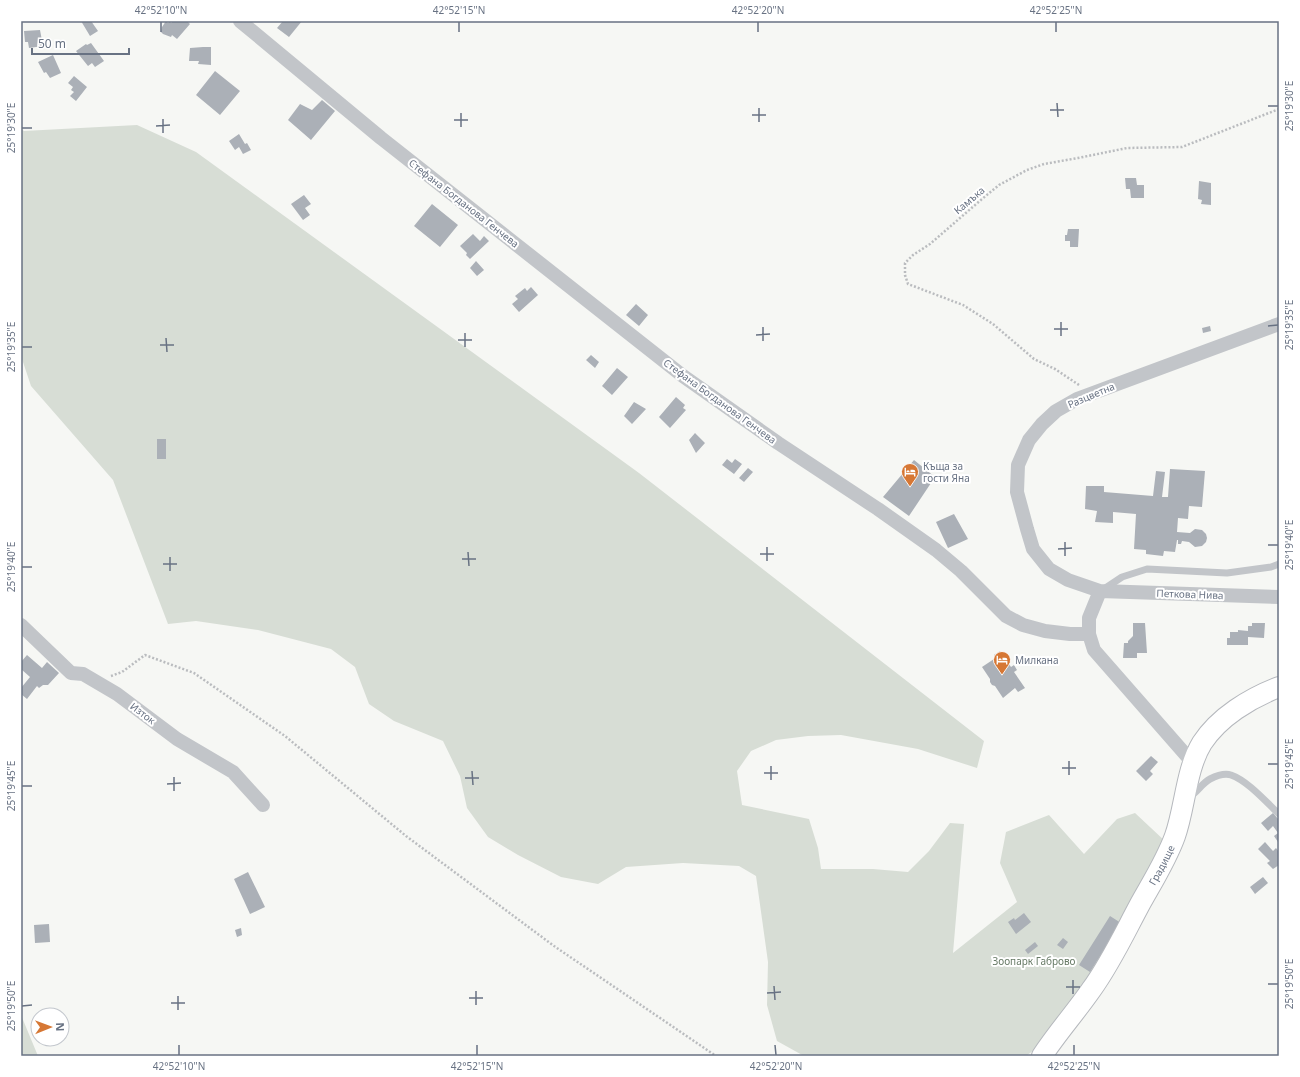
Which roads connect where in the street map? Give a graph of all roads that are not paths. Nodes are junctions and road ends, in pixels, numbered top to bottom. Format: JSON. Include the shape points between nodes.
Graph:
{"nodes":[{"id":1,"x":240,"y":21,"type":"edge"},
{"id":2,"x":1279,"y":324,"type":"edge"},
{"id":3,"x":1279,"y":564,"type":"edge"},
{"id":4,"x":1100,"y":591,"type":"junction"},
{"id":5,"x":1279,"y":597,"type":"edge"},
{"id":6,"x":21,"y":625,"type":"edge"},
{"id":7,"x":1089,"y":634,"type":"junction"},
{"id":8,"x":1279,"y":687,"type":"edge"},
{"id":9,"x":1193,"y":764,"type":"junction"},
{"id":10,"x":1185,"y":798,"type":"junction"},
{"id":11,"x":263,"y":805,"type":"dead end"},
{"id":12,"x":1279,"y":814,"type":"edge"},
{"id":13,"x":1042,"y":1056,"type":"edge"}],
"edges":[{"from":1,"to":7,"type":"street","name":"Стефана Богданова Генчева","via":[[381,138],[683,376],[936,550],[1006,616],[1023,625],[1045,631]]},
{"from":2,"to":4,"type":"street","name":"Разцветна","via":[[1077,400],[1056,411],[1029,440],[1018,465],[1017,492],[1033,549],[1049,570],[1068,580]]},
{"from":3,"to":4,"type":"lane","via":[[1227,573],[1147,569],[1122,577]]},
{"from":4,"to":5,"type":"street","name":"Петкова Нива"},
{"from":4,"to":7,"type":"street","via":[[1089,618]]},
{"from":6,"to":11,"type":"street","name":"Изток","via":[[71,673],[83,674],[117,694],[177,739],[233,772]]},
{"from":7,"to":9,"type":"street","via":[[1094,650]]},
{"from":8,"to":9,"type":"street","name":"Градище","via":[[1233,712],[1213,729],[1201,744]]},
{"from":9,"to":10,"type":"street","name":"Градище"},
{"from":10,"to":12,"type":"lane","via":[[1193,795],[1208,780],[1230,774],[1245,782]]},
{"from":10,"to":13,"type":"street","name":"Градище","via":[[1175,836],[1115,951],[1092,990]]}]}
